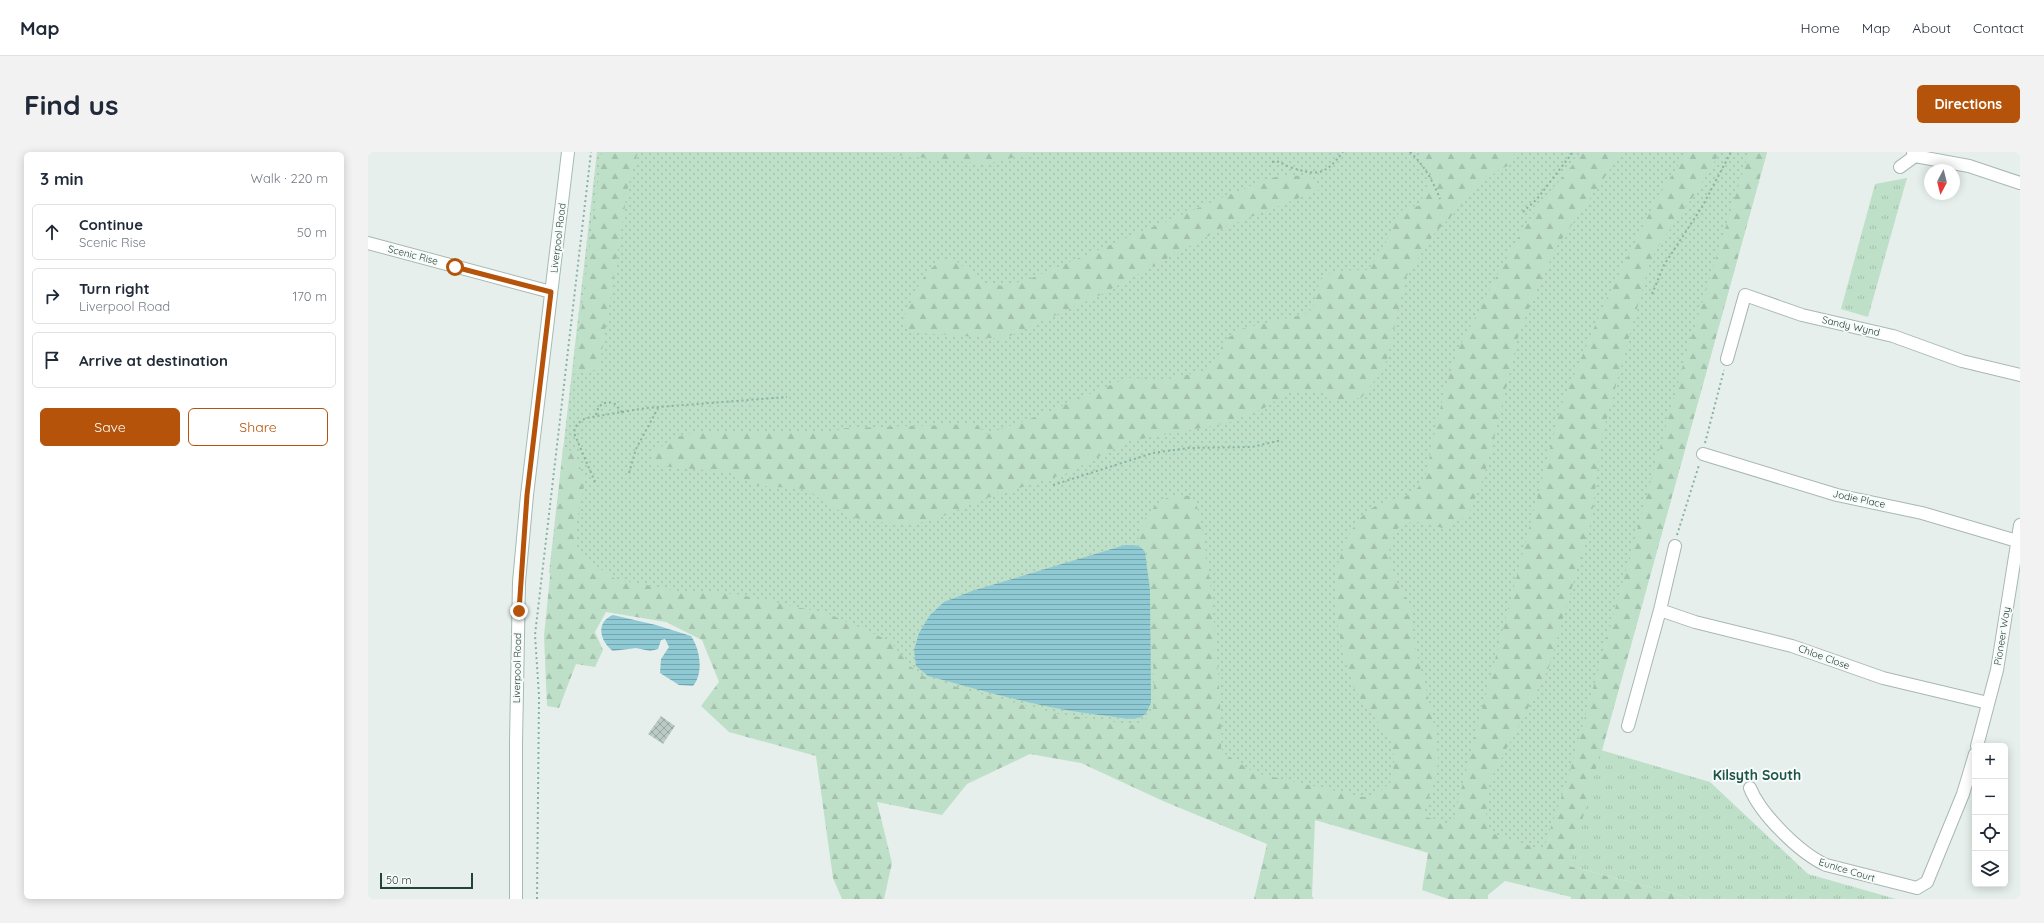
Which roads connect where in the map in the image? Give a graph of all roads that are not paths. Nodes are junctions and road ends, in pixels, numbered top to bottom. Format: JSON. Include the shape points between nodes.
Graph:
{"nodes":[{"id":1,"x":568,"y":152,"type":"edge"},
{"id":2,"x":1914,"y":154,"type":"edge"},
{"id":3,"x":1900,"y":167,"type":"dead end"},
{"id":4,"x":2020,"y":183,"type":"edge"},
{"id":5,"x":368,"y":243,"type":"edge"},
{"id":6,"x":551,"y":292,"type":"junction"},
{"id":7,"x":1727,"y":359,"type":"dead end"},
{"id":8,"x":2020,"y":375,"type":"edge"},
{"id":9,"x":1703,"y":454,"type":"dead end"},
{"id":10,"x":2020,"y":525,"type":"edge"},
{"id":11,"x":2017,"y":541,"type":"junction"},
{"id":12,"x":1675,"y":546,"type":"dead end"},
{"id":13,"x":1660,"y":610,"type":"junction"},
{"id":14,"x":1988,"y":703,"type":"junction"},
{"id":15,"x":1628,"y":726,"type":"dead end"},
{"id":16,"x":1978,"y":743,"type":"edge"},
{"id":17,"x":1972,"y":764,"type":"edge"},
{"id":18,"x":1750,"y":788,"type":"dead end"},
{"id":19,"x":516,"y":899,"type":"edge"}],
"edges":[{"from":1,"to":6,"type":"street","name":"Liverpool Road"},
{"from":2,"to":3,"type":"street"},
{"from":2,"to":4,"type":"street","via":[[1969,166]]},
{"from":5,"to":6,"type":"street","name":"Scenic Rise"},
{"from":6,"to":19,"type":"street","name":"Liverpool Road","via":[[519,582]]},
{"from":7,"to":8,"type":"street","name":"Sandy Wynd","via":[[1745,295],[1802,315],[1886,334],[1962,361]]},
{"from":9,"to":11,"type":"street","name":"Jodie Place","via":[[1837,495],[1922,513]]},
{"from":10,"to":11,"type":"street","name":"Pioneer Way"},
{"from":11,"to":14,"type":"street","name":"Pioneer Way","via":[[1997,670]]},
{"from":12,"to":13,"type":"street"},
{"from":13,"to":14,"type":"street","name":"Chloe Close","via":[[1722,630],[1792,646],[1876,677]]},
{"from":13,"to":15,"type":"street"},
{"from":14,"to":16,"type":"street","name":"Pioneer Way"},
{"from":17,"to":18,"type":"street","name":"Eunice Court","via":[[1963,794],[1927,882],[1917,888],[1826,866],[1813,859],[1768,817],[1756,802]]}]}
